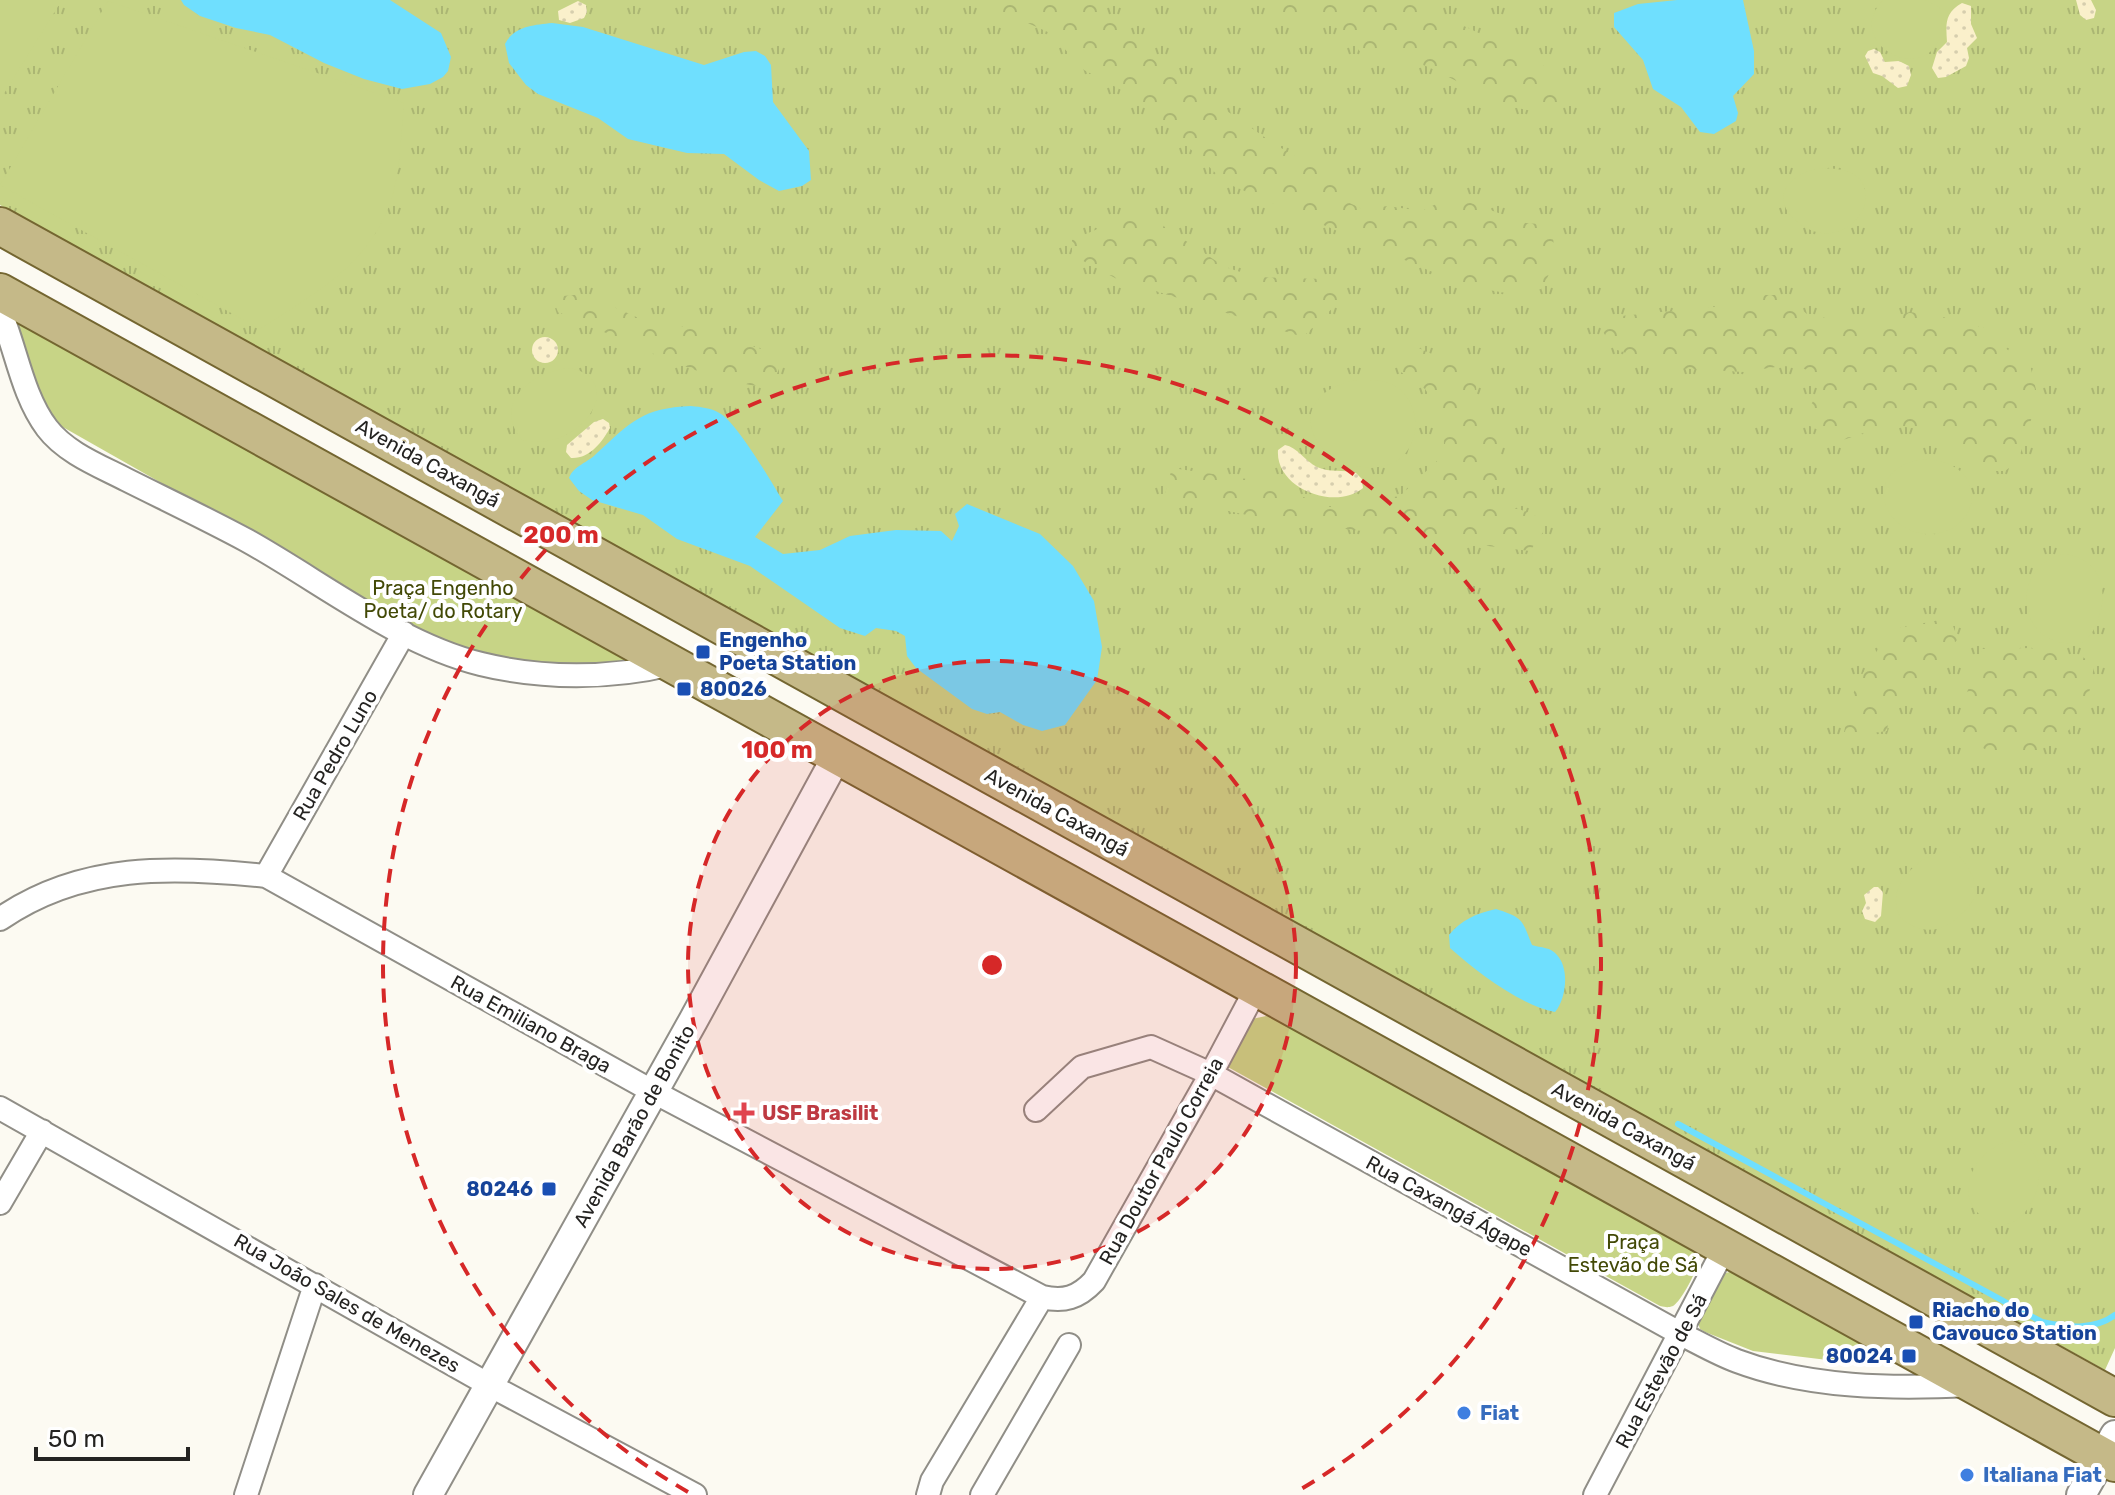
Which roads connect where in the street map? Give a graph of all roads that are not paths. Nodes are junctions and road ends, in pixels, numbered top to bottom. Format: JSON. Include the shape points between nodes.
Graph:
{"nodes":[{"id":1,"x":0,"y":226,"type":"edge"},
{"id":2,"x":0,"y":292,"type":"edge"},
{"id":3,"x":0,"y":311,"type":"edge"},
{"id":4,"x":404,"y":633,"type":"junction"},
{"id":5,"x":672,"y":664,"type":"junction"},
{"id":6,"x":837,"y":756,"type":"junction"},
{"id":7,"x":266,"y":876,"type":"junction"},
{"id":8,"x":0,"y":919,"type":"edge"},
{"id":9,"x":1256,"y":989,"type":"junction"},
{"id":10,"x":1211,"y":1074,"type":"junction"},
{"id":11,"x":652,"y":1091,"type":"junction"},
{"id":12,"x":0,"y":1108,"type":"edge"},
{"id":13,"x":1036,"y":1110,"type":"dead end"},
{"id":14,"x":42,"y":1131,"type":"junction"},
{"id":15,"x":0,"y":1203,"type":"edge"},
{"id":16,"x":1725,"y":1247,"type":"junction"},
{"id":17,"x":315,"y":1285,"type":"junction"},
{"id":18,"x":1042,"y":1297,"type":"junction"},
{"id":19,"x":1681,"y":1334,"type":"junction"},
{"id":20,"x":1069,"y":1345,"type":"dead end"},
{"id":21,"x":1975,"y":1385,"type":"junction"},
{"id":22,"x":491,"y":1386,"type":"junction"},
{"id":23,"x":2115,"y":1398,"type":"edge"},
{"id":24,"x":2111,"y":1452,"type":"edge"},
{"id":25,"x":246,"y":1495,"type":"edge"},
{"id":26,"x":428,"y":1495,"type":"edge"},
{"id":27,"x":695,"y":1495,"type":"edge"},
{"id":28,"x":928,"y":1495,"type":"edge"},
{"id":29,"x":982,"y":1495,"type":"edge"},
{"id":30,"x":1595,"y":1495,"type":"edge"},
{"id":31,"x":2081,"y":1495,"type":"edge"}],
"edges":[{"from":1,"to":23,"type":"main road","name":"Avenida Caxangá"},
{"from":2,"to":5,"type":"main road"},
{"from":3,"to":4,"type":"street","via":[[31,401],[48,429],[78,455],[245,540]]},
{"from":4,"to":5,"type":"street","via":[[480,664],[527,673],[634,673]]},
{"from":4,"to":7,"type":"street","name":"Rua Pedro Luno"},
{"from":5,"to":6,"type":"main road"},
{"from":6,"to":9,"type":"main road"},
{"from":6,"to":11,"type":"street","name":"Avenida Barão de Bonito"},
{"from":7,"to":8,"type":"street","name":"Rua Emiliano Braga","via":[[137,870],[72,883]]},
{"from":7,"to":11,"type":"street","name":"Rua Emiliano Braga"},
{"from":9,"to":10,"type":"street","name":"Rua Doutor Paulo Correia"},
{"from":9,"to":16,"type":"main road"},
{"from":10,"to":13,"type":"street","name":"Rua Caxangá Ágape","via":[[1151,1047],[1082,1067]]},
{"from":10,"to":18,"type":"street","name":"Rua Doutor Paulo Correia","via":[[1094,1281],[1069,1299]]},
{"from":10,"to":19,"type":"street","name":"Rua Caxangá Ágape"},
{"from":11,"to":18,"type":"street","name":"Rua Emiliano Braga"},
{"from":11,"to":22,"type":"street","name":"Avenida Barão de Bonito"},
{"from":12,"to":14,"type":"street","name":"Rua João Sales de Menezes"},
{"from":14,"to":15,"type":"street"},
{"from":14,"to":17,"type":"street","name":"Rua João Sales de Menezes"},
{"from":16,"to":19,"type":"street","name":"Rua Estevão de Sá"},
{"from":16,"to":21,"type":"main road"},
{"from":17,"to":22,"type":"street","name":"Rua João Sales de Menezes"},
{"from":17,"to":25,"type":"street"},
{"from":18,"to":28,"type":"street"},
{"from":19,"to":21,"type":"street","name":"Rua Caxangá Ágape","via":[[1737,1361],[1790,1375],[1852,1385]]},
{"from":19,"to":30,"type":"street","name":"Rua Estevão de Sá"},
{"from":20,"to":29,"type":"street"},
{"from":21,"to":24,"type":"main road"},
{"from":22,"to":26,"type":"street","name":"Avenida Barão de Bonito"},
{"from":22,"to":27,"type":"street","name":"Rua João Sales de Menezes"},
{"from":24,"to":31,"type":"street"}]}
